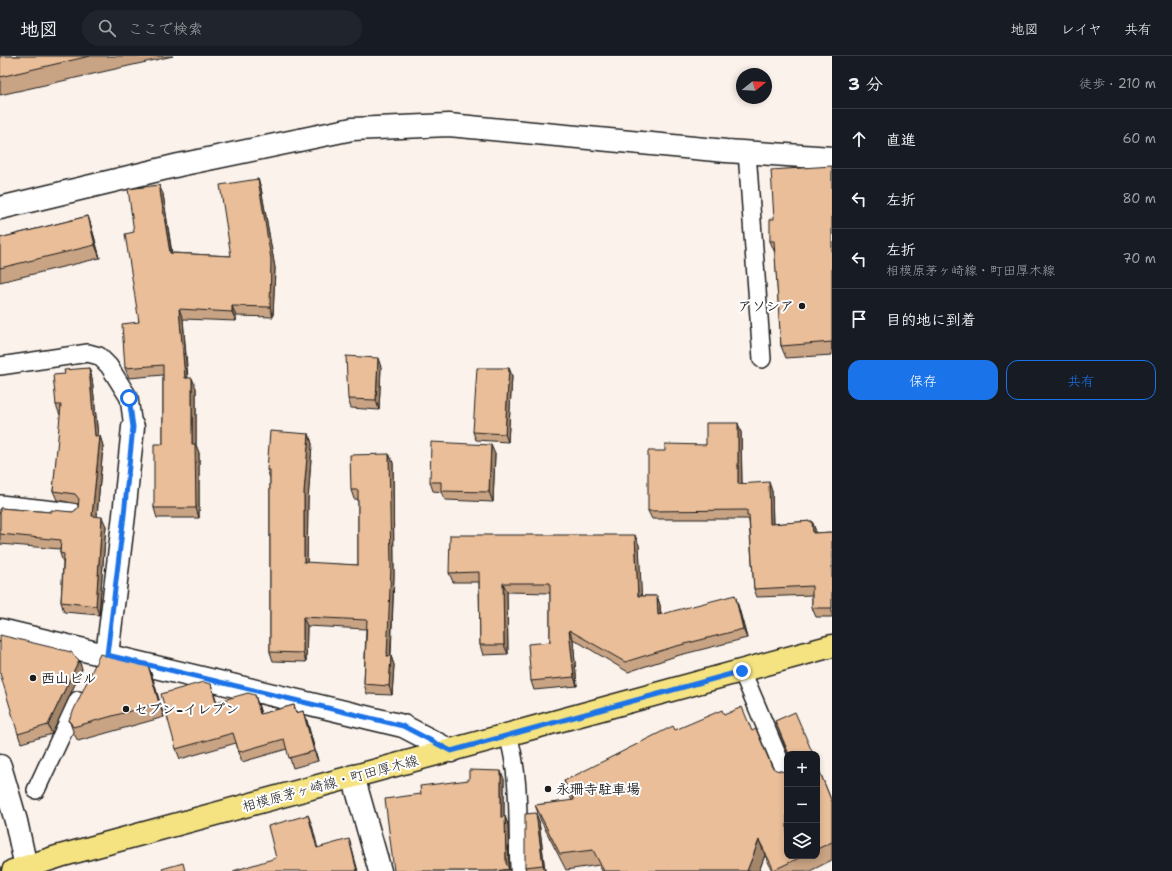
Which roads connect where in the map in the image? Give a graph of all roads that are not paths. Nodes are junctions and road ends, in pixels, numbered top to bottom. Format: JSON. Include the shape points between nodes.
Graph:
{"nodes":[{"id":1,"x":747,"y":152,"type":"junction"},
{"id":2,"x":832,"y":158,"type":"edge"},
{"id":3,"x":0,"y":208,"type":"edge"},
{"id":4,"x":762,"y":360,"type":"dead end"},
{"id":5,"x":0,"y":366,"type":"edge"},
{"id":6,"x":133,"y":427,"type":"joint"},
{"id":7,"x":0,"y":504,"type":"edge"},
{"id":8,"x":73,"y":512,"type":"edge"},
{"id":9,"x":0,"y":630,"type":"edge"},
{"id":10,"x":832,"y":646,"type":"edge"},
{"id":11,"x":101,"y":659,"type":"junction"},
{"id":12,"x":742,"y":671,"type":"junction"},
{"id":13,"x":84,"y":689,"type":"edge"},
{"id":14,"x":508,"y":735,"type":"junction"},
{"id":15,"x":451,"y":751,"type":"junction"},
{"id":16,"x":0,"y":766,"type":"edge"},
{"id":17,"x":784,"y":771,"type":"edge"},
{"id":18,"x":353,"y":776,"type":"junction"},
{"id":19,"x":36,"y":790,"type":"dead end"},
{"id":20,"x":20,"y":869,"type":"edge"},
{"id":21,"x":380,"y":871,"type":"edge"},
{"id":22,"x":519,"y":871,"type":"edge"}],
"edges":[{"from":1,"to":2,"type":"street"},
{"from":1,"to":3,"type":"street","via":[[449,125],[352,129],[179,165]]},
{"from":1,"to":4,"type":"lane"},
{"from":5,"to":6,"type":"lane","via":[[88,353],[99,356],[109,366],[129,398]]},
{"from":6,"to":11,"type":"street","via":[[124,515]]},
{"from":7,"to":8,"type":"lane"},
{"from":9,"to":11,"type":"street"},
{"from":10,"to":12,"type":"main road","name":"相模原茅ヶ崎線・町田厚木線"},
{"from":11,"to":15,"type":"street","via":[[403,726]]},
{"from":12,"to":14,"type":"main road","name":"相模原茅ヶ崎線・町田厚木線"},
{"from":12,"to":17,"type":"lane"},
{"from":13,"to":19,"type":"lane"},
{"from":14,"to":15,"type":"main road","name":"相模原茅ヶ崎線・町田厚木線"},
{"from":14,"to":22,"type":"lane","via":[[517,788]]},
{"from":15,"to":18,"type":"main road","name":"相模原茅ヶ崎線・町田厚木線"},
{"from":16,"to":20,"type":"street","via":[[16,822]]},
{"from":18,"to":20,"type":"main road","name":"相模原茅ヶ崎線・町田厚木線"},
{"from":18,"to":21,"type":"street"}]}
